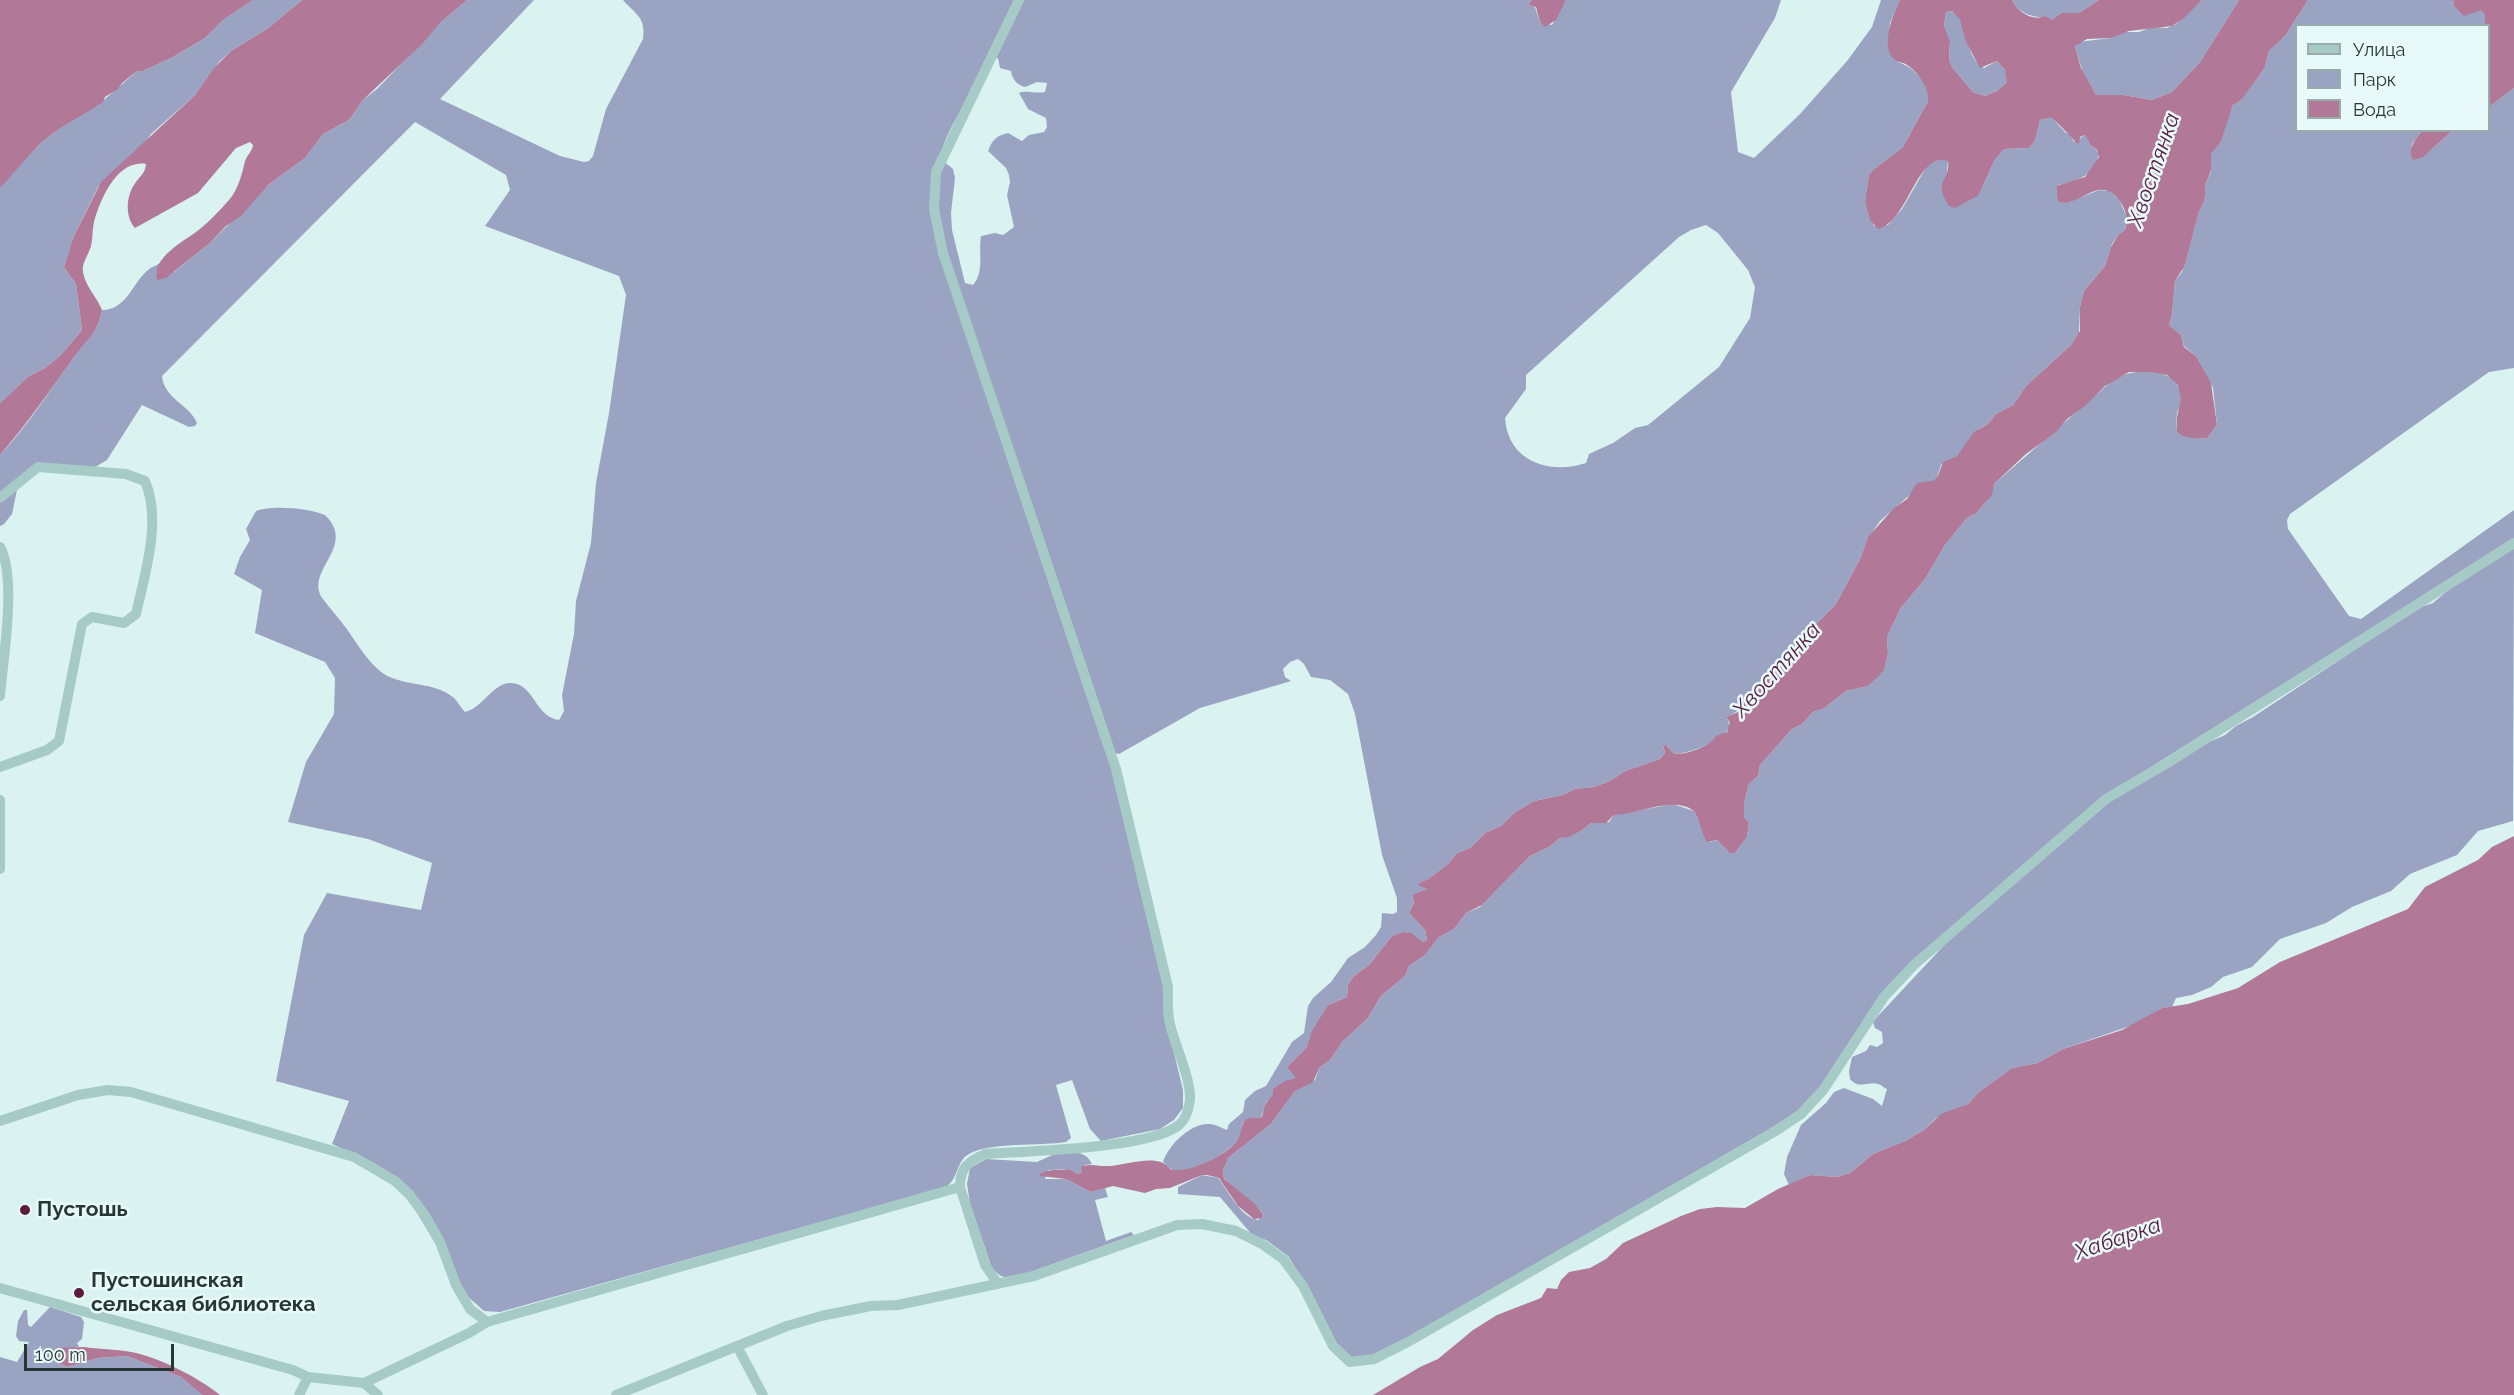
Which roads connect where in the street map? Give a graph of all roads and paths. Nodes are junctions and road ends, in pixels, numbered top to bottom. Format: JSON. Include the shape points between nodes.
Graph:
{"nodes":[{"id":1,"x":1019,"y":0,"type":"edge"},
{"id":2,"x":0,"y":498,"type":"edge"},
{"id":3,"x":2514,"y":543,"type":"edge"},
{"id":4,"x":0,"y":547,"type":"edge"},
{"id":5,"x":0,"y":696,"type":"edge"},
{"id":6,"x":0,"y":767,"type":"edge"},
{"id":7,"x":0,"y":801,"type":"edge"},
{"id":8,"x":0,"y":869,"type":"edge"},
{"id":9,"x":0,"y":1121,"type":"edge"},
{"id":10,"x":960,"y":1187,"type":"junction"},
{"id":11,"x":998,"y":1284,"type":"junction"},
{"id":12,"x":0,"y":1288,"type":"edge"},
{"id":13,"x":487,"y":1322,"type":"junction"},
{"id":14,"x":737,"y":1346,"type":"junction"},
{"id":15,"x":308,"y":1377,"type":"junction"},
{"id":16,"x":364,"y":1383,"type":"junction"},
{"id":17,"x":299,"y":1395,"type":"edge"},
{"id":18,"x":378,"y":1395,"type":"edge"},
{"id":19,"x":616,"y":1395,"type":"edge"},
{"id":20,"x":763,"y":1395,"type":"edge"}],
"edges":[{"from":1,"to":10,"type":"street","via":[[936,172],[934,209],[943,253],[1116,769],[1168,987],[1169,1021],[1190,1098],[1188,1111],[1177,1126],[1142,1139],[985,1154],[966,1165]]},
{"from":2,"to":6,"type":"street","via":[[29,473],[48,466],[135,477],[144,481],[150,502],[150,553],[136,614],[124,623],[93,617],[82,624],[59,741],[47,750]]},
{"from":3,"to":11,"type":"street","via":[[2106,799],[1914,965],[1884,997],[1824,1089],[1801,1114],[1374,1359],[1350,1362],[1333,1346],[1303,1286],[1283,1259],[1262,1244],[1217,1226],[1177,1225],[1160,1229],[1082,1260]]},
{"from":4,"to":5,"type":"street","via":[[7,570]]},
{"from":7,"to":8,"type":"street"},
{"from":9,"to":13,"type":"street","via":[[78,1095],[119,1091],[354,1157],[410,1194],[433,1228],[470,1309]]},
{"from":10,"to":11,"type":"street","via":[[985,1264]]},
{"from":10,"to":13,"type":"street"},
{"from":11,"to":14,"type":"street","via":[[821,1316]]},
{"from":12,"to":15,"type":"street"},
{"from":13,"to":16,"type":"street"},
{"from":14,"to":19,"type":"street"},
{"from":14,"to":20,"type":"street"},
{"from":15,"to":16,"type":"street"},
{"from":15,"to":17,"type":"street"},
{"from":16,"to":18,"type":"street"}]}
